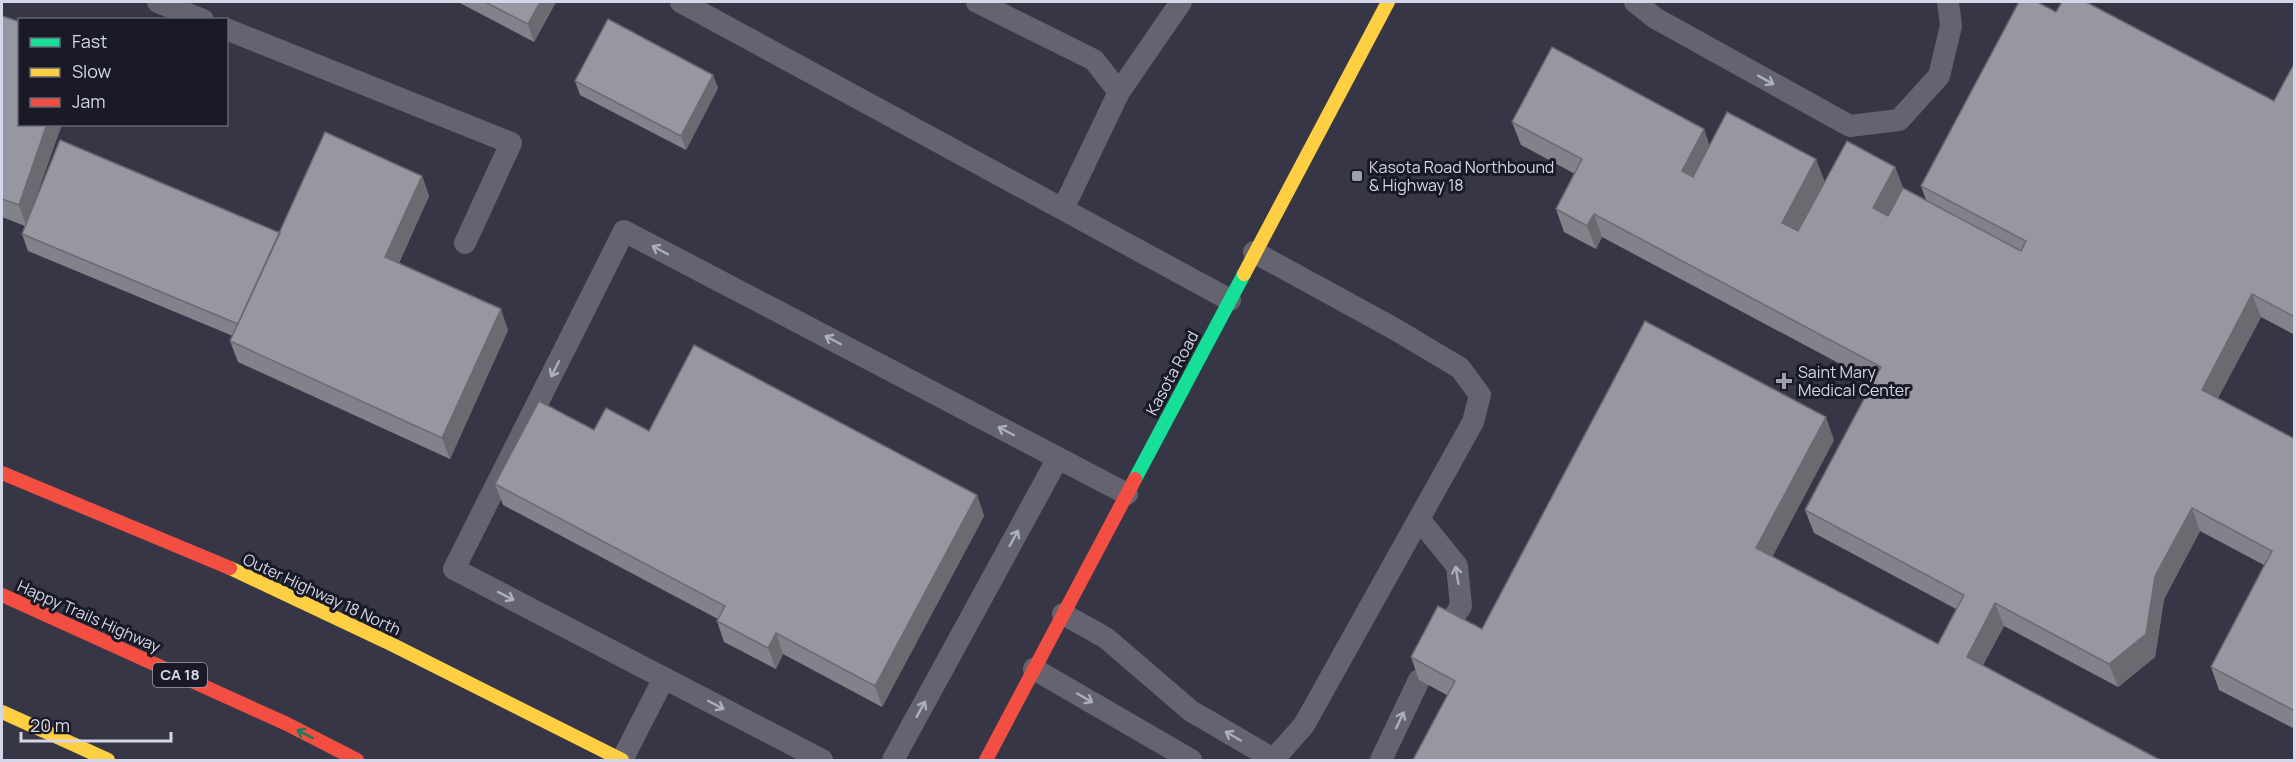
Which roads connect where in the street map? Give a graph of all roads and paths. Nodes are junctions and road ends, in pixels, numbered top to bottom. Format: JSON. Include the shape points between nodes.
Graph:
{"nodes":[{"id":1,"x":158,"y":2,"type":"edge"},
{"id":2,"x":681,"y":2,"type":"edge"},
{"id":3,"x":977,"y":2,"type":"edge"},
{"id":4,"x":1181,"y":2,"type":"edge"},
{"id":5,"x":1388,"y":2,"type":"edge"},
{"id":6,"x":1635,"y":2,"type":"edge"},
{"id":7,"x":1948,"y":2,"type":"edge"},
{"id":8,"x":198,"y":18,"type":"edge"},
{"id":9,"x":228,"y":30,"type":"edge"},
{"id":10,"x":1119,"y":93,"type":"junction"},
{"id":11,"x":1064,"y":209,"type":"junction"},
{"id":12,"x":465,"y":243,"type":"dead end"},
{"id":13,"x":1254,"y":252,"type":"junction"},
{"id":14,"x":1230,"y":300,"type":"junction"},
{"id":15,"x":1058,"y":458,"type":"junction"},
{"id":16,"x":2,"y":473,"type":"edge"},
{"id":17,"x":1127,"y":494,"type":"junction"},
{"id":18,"x":1419,"y":519,"type":"junction"},
{"id":19,"x":2,"y":595,"type":"edge"},
{"id":20,"x":1063,"y":614,"type":"junction"},
{"id":21,"x":1446,"y":629,"type":"edge"},
{"id":22,"x":1034,"y":669,"type":"junction"},
{"id":23,"x":664,"y":678,"type":"junction"},
{"id":24,"x":1419,"y":680,"type":"edge"},
{"id":25,"x":2,"y":712,"type":"edge"},
{"id":26,"x":108,"y":760,"type":"edge"},
{"id":27,"x":357,"y":760,"type":"edge"},
{"id":28,"x":622,"y":760,"type":"edge"},
{"id":29,"x":822,"y":760,"type":"edge"},
{"id":30,"x":893,"y":760,"type":"edge"},
{"id":31,"x":986,"y":760,"type":"edge"},
{"id":32,"x":1191,"y":760,"type":"edge"},
{"id":33,"x":1274,"y":760,"type":"edge"},
{"id":34,"x":1381,"y":760,"type":"edge"}],
"edges":[{"from":1,"to":8,"type":"lane"},
{"from":2,"to":11,"type":"lane"},
{"from":3,"to":10,"type":"lane","via":[[1094,60]]},
{"from":4,"to":10,"type":"lane"},
{"from":5,"to":13,"type":"street","name":"Kasota Road"},
{"from":6,"to":7,"type":"lane","one_way":true,"via":[[1654,18],[1850,126],[1899,120],[1939,76],[1951,26]]},
{"from":9,"to":12,"type":"lane","via":[[511,143]]},
{"from":10,"to":11,"type":"lane"},
{"from":11,"to":14,"type":"lane"},
{"from":13,"to":14,"type":"street","name":"Kasota Road"},
{"from":13,"to":18,"type":"lane","via":[[1460,368],[1479,395],[1473,422]]},
{"from":14,"to":17,"type":"street","name":"Kasota Road"},
{"from":15,"to":17,"type":"lane"},
{"from":15,"to":23,"type":"lane","one_way":true,"via":[[624,231],[454,569]]},
{"from":30,"to":15,"type":"lane","one_way":true},
{"from":16,"to":28,"type":"street","name":"Outer Highway 18 North","via":[[263,583]]},
{"from":17,"to":20,"type":"street","name":"Kasota Road"},
{"from":21,"to":18,"type":"lane","one_way":true,"via":[[1461,606],[1457,566]]},
{"from":18,"to":33,"type":"lane","via":[[1304,724]]},
{"from":27,"to":19,"type":"street","name":"Happy Trails Highway","number":"CA 18","one_way":true,"via":[[287,724]]},
{"from":20,"to":22,"type":"street","name":"Kasota Road"},
{"from":33,"to":20,"type":"lane","one_way":true,"via":[[1191,711],[1106,638]]},
{"from":22,"to":31,"type":"street","name":"Kasota Road"},
{"from":22,"to":32,"type":"lane","one_way":true},
{"from":23,"to":28,"type":"lane"},
{"from":23,"to":29,"type":"lane","one_way":true},
{"from":34,"to":24,"type":"lane","one_way":true},
{"from":25,"to":26,"type":"street"}]}
